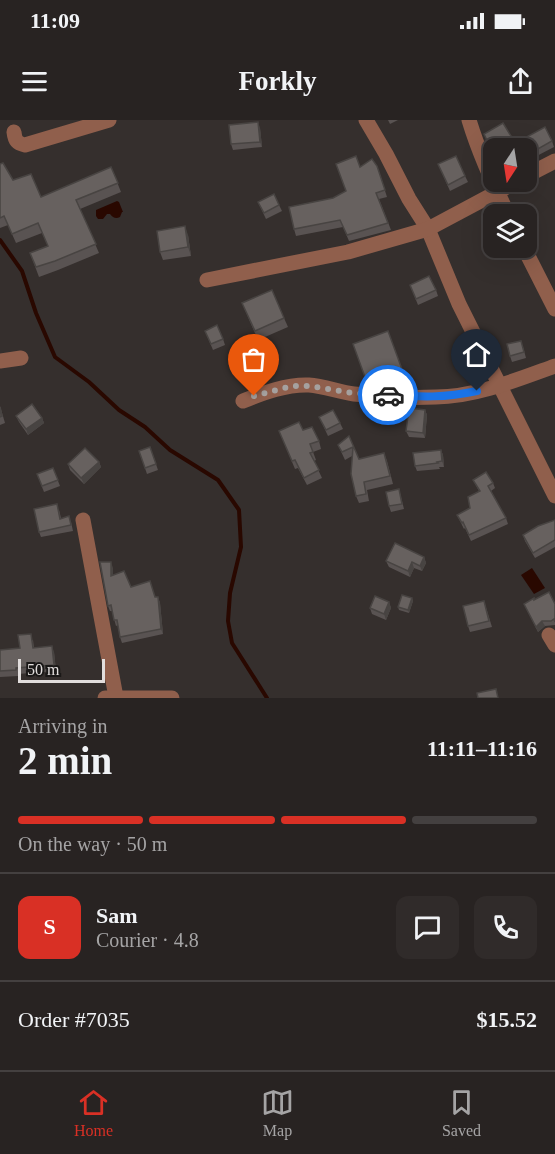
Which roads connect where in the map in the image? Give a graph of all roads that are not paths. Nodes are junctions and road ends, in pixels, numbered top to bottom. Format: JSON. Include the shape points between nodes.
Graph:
{"nodes":[{"id":1,"x":109,"y":120,"type":"edge"},
{"id":2,"x":366,"y":120,"type":"edge"},
{"id":3,"x":469,"y":120,"type":"edge"},
{"id":4,"x":14,"y":132,"type":"dead end"},
{"id":5,"x":483,"y":159,"type":"edge"},
{"id":6,"x":555,"y":161,"type":"edge"},
{"id":7,"x":537,"y":170,"type":"edge"},
{"id":8,"x":497,"y":192,"type":"joint"},
{"id":9,"x":503,"y":204,"type":"edge"},
{"id":10,"x":428,"y":229,"type":"junction"},
{"id":11,"x":529,"y":258,"type":"edge"},
{"id":12,"x":207,"y":280,"type":"dead end"},
{"id":13,"x":555,"y":309,"type":"edge"},
{"id":14,"x":21,"y":358,"type":"dead end"},
{"id":15,"x":0,"y":361,"type":"edge"},
{"id":16,"x":555,"y":366,"type":"edge"},
{"id":17,"x":500,"y":385,"type":"junction"},
{"id":18,"x":243,"y":401,"type":"dead end"},
{"id":19,"x":555,"y":496,"type":"edge"},
{"id":20,"x":83,"y":520,"type":"dead end"},
{"id":21,"x":105,"y":698,"type":"edge"},
{"id":22,"x":117,"y":698,"type":"edge"},
{"id":23,"x":172,"y":698,"type":"edge"}],
"edges":[{"from":1,"to":4,"type":"street","via":[[25,145],[14,140]]},
{"from":2,"to":10,"type":"street"},
{"from":3,"to":5,"type":"street"},
{"from":6,"to":7,"type":"street"},
{"from":8,"to":9,"type":"street"},
{"from":8,"to":10,"type":"street"},
{"from":10,"to":12,"type":"street","via":[[348,252]]},
{"from":10,"to":17,"type":"street","via":[[459,304]]},
{"from":11,"to":13,"type":"street"},
{"from":14,"to":15,"type":"street"},
{"from":16,"to":17,"type":"street"},
{"from":17,"to":18,"type":"street","via":[[437,398],[292,386]]},
{"from":17,"to":19,"type":"street"},
{"from":20,"to":22,"type":"street"},
{"from":21,"to":22,"type":"street"},
{"from":22,"to":23,"type":"street"}]}
